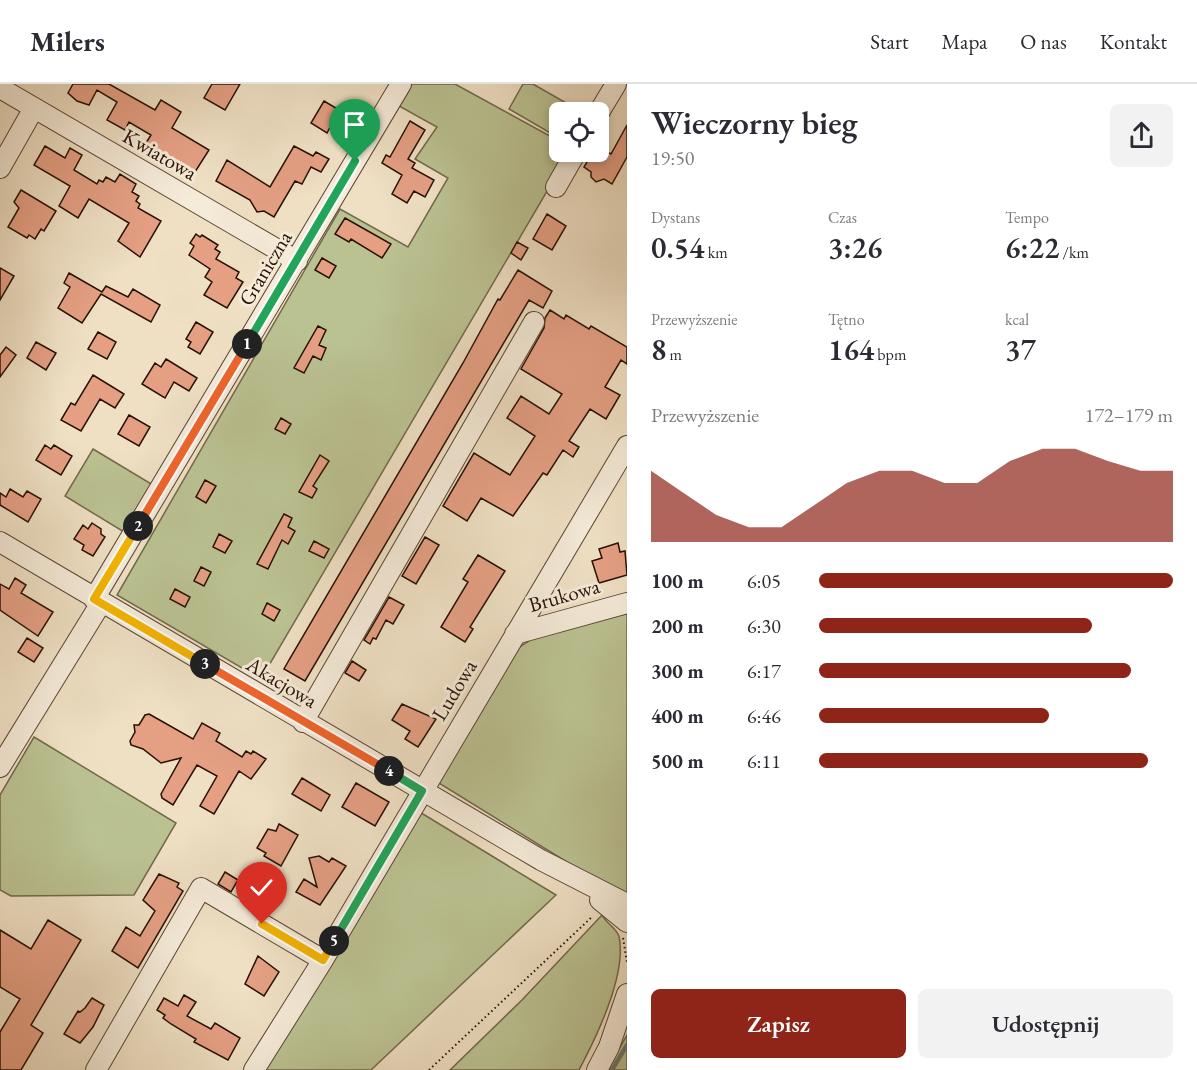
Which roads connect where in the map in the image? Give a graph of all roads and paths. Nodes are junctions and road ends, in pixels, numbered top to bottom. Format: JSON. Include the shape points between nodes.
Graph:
{"nodes":[{"id":1,"x":401,"y":84,"type":"edge"},
{"id":2,"x":616,"y":84,"type":"edge"},
{"id":3,"x":0,"y":88,"type":"edge"},
{"id":4,"x":605,"y":102,"type":"edge"},
{"id":5,"x":34,"y":108,"type":"junction"},
{"id":6,"x":570,"y":162,"type":"edge"},
{"id":7,"x":0,"y":168,"type":"edge"},
{"id":8,"x":556,"y":187,"type":"dead end"},
{"id":9,"x":297,"y":261,"type":"junction"},
{"id":10,"x":534,"y":322,"type":"dead end"},
{"id":11,"x":627,"y":446,"type":"edge"},
{"id":12,"x":0,"y":542,"type":"edge"},
{"id":13,"x":98,"y":601,"type":"junction"},
{"id":14,"x":627,"y":603,"type":"edge"},
{"id":15,"x":514,"y":634,"type":"junction"},
{"id":16,"x":303,"y":722,"type":"junction"},
{"id":17,"x":0,"y":767,"type":"edge"},
{"id":18,"x":422,"y":791,"type":"junction"},
{"id":19,"x":541,"y":860,"type":"junction"},
{"id":20,"x":606,"y":904,"type":"junction"},
{"id":21,"x":627,"y":904,"type":"edge"},
{"id":22,"x":627,"y":922,"type":"edge"},
{"id":23,"x":323,"y":960,"type":"junction"},
{"id":24,"x":627,"y":994,"type":"edge"},
{"id":25,"x":627,"y":1025,"type":"edge"},
{"id":26,"x":609,"y":1047,"type":"junction"},
{"id":27,"x":96,"y":1070,"type":"edge"},
{"id":28,"x":254,"y":1070,"type":"edge"},
{"id":29,"x":429,"y":1070,"type":"edge"},
{"id":30,"x":597,"y":1070,"type":"edge"}],
"edges":[{"from":1,"to":9,"type":"street","name":"Graniczna"},
{"from":2,"to":4,"type":"street"},
{"from":3,"to":5,"type":"street","name":"Kwiatowa"},
{"from":5,"to":7,"type":"street"},
{"from":5,"to":9,"type":"street","name":"Kwiatowa"},
{"from":6,"to":8,"type":"street"},
{"from":9,"to":13,"type":"street","name":"Graniczna"},
{"from":10,"to":16,"type":"street"},
{"from":11,"to":15,"type":"street","name":"Ludowa"},
{"from":12,"to":13,"type":"street","name":"Akacjowa"},
{"from":13,"to":16,"type":"street","name":"Akacjowa"},
{"from":13,"to":17,"type":"street","name":"Graniczna"},
{"from":14,"to":15,"type":"street","name":"Brukowa"},
{"from":15,"to":18,"type":"street","name":"Ludowa"},
{"from":16,"to":18,"type":"street","name":"Akacjowa"},
{"from":18,"to":19,"type":"street","name":"Akacjowa"},
{"from":18,"to":23,"type":"street","name":"Ludowa"},
{"from":19,"to":20,"type":"street","name":"Akacjowa"},
{"from":19,"to":21,"type":"street","name":"Akacjowa"},
{"from":20,"to":22,"type":"street","name":"Akacjowa"},
{"from":20,"to":29,"type":"path"},
{"from":23,"to":27,"type":"street","via":[[201,888]]},
{"from":23,"to":28,"type":"street","name":"Ludowa"},
{"from":24,"to":26,"type":"street"},
{"from":25,"to":26,"type":"street"},
{"from":26,"to":30,"type":"street"}]}
